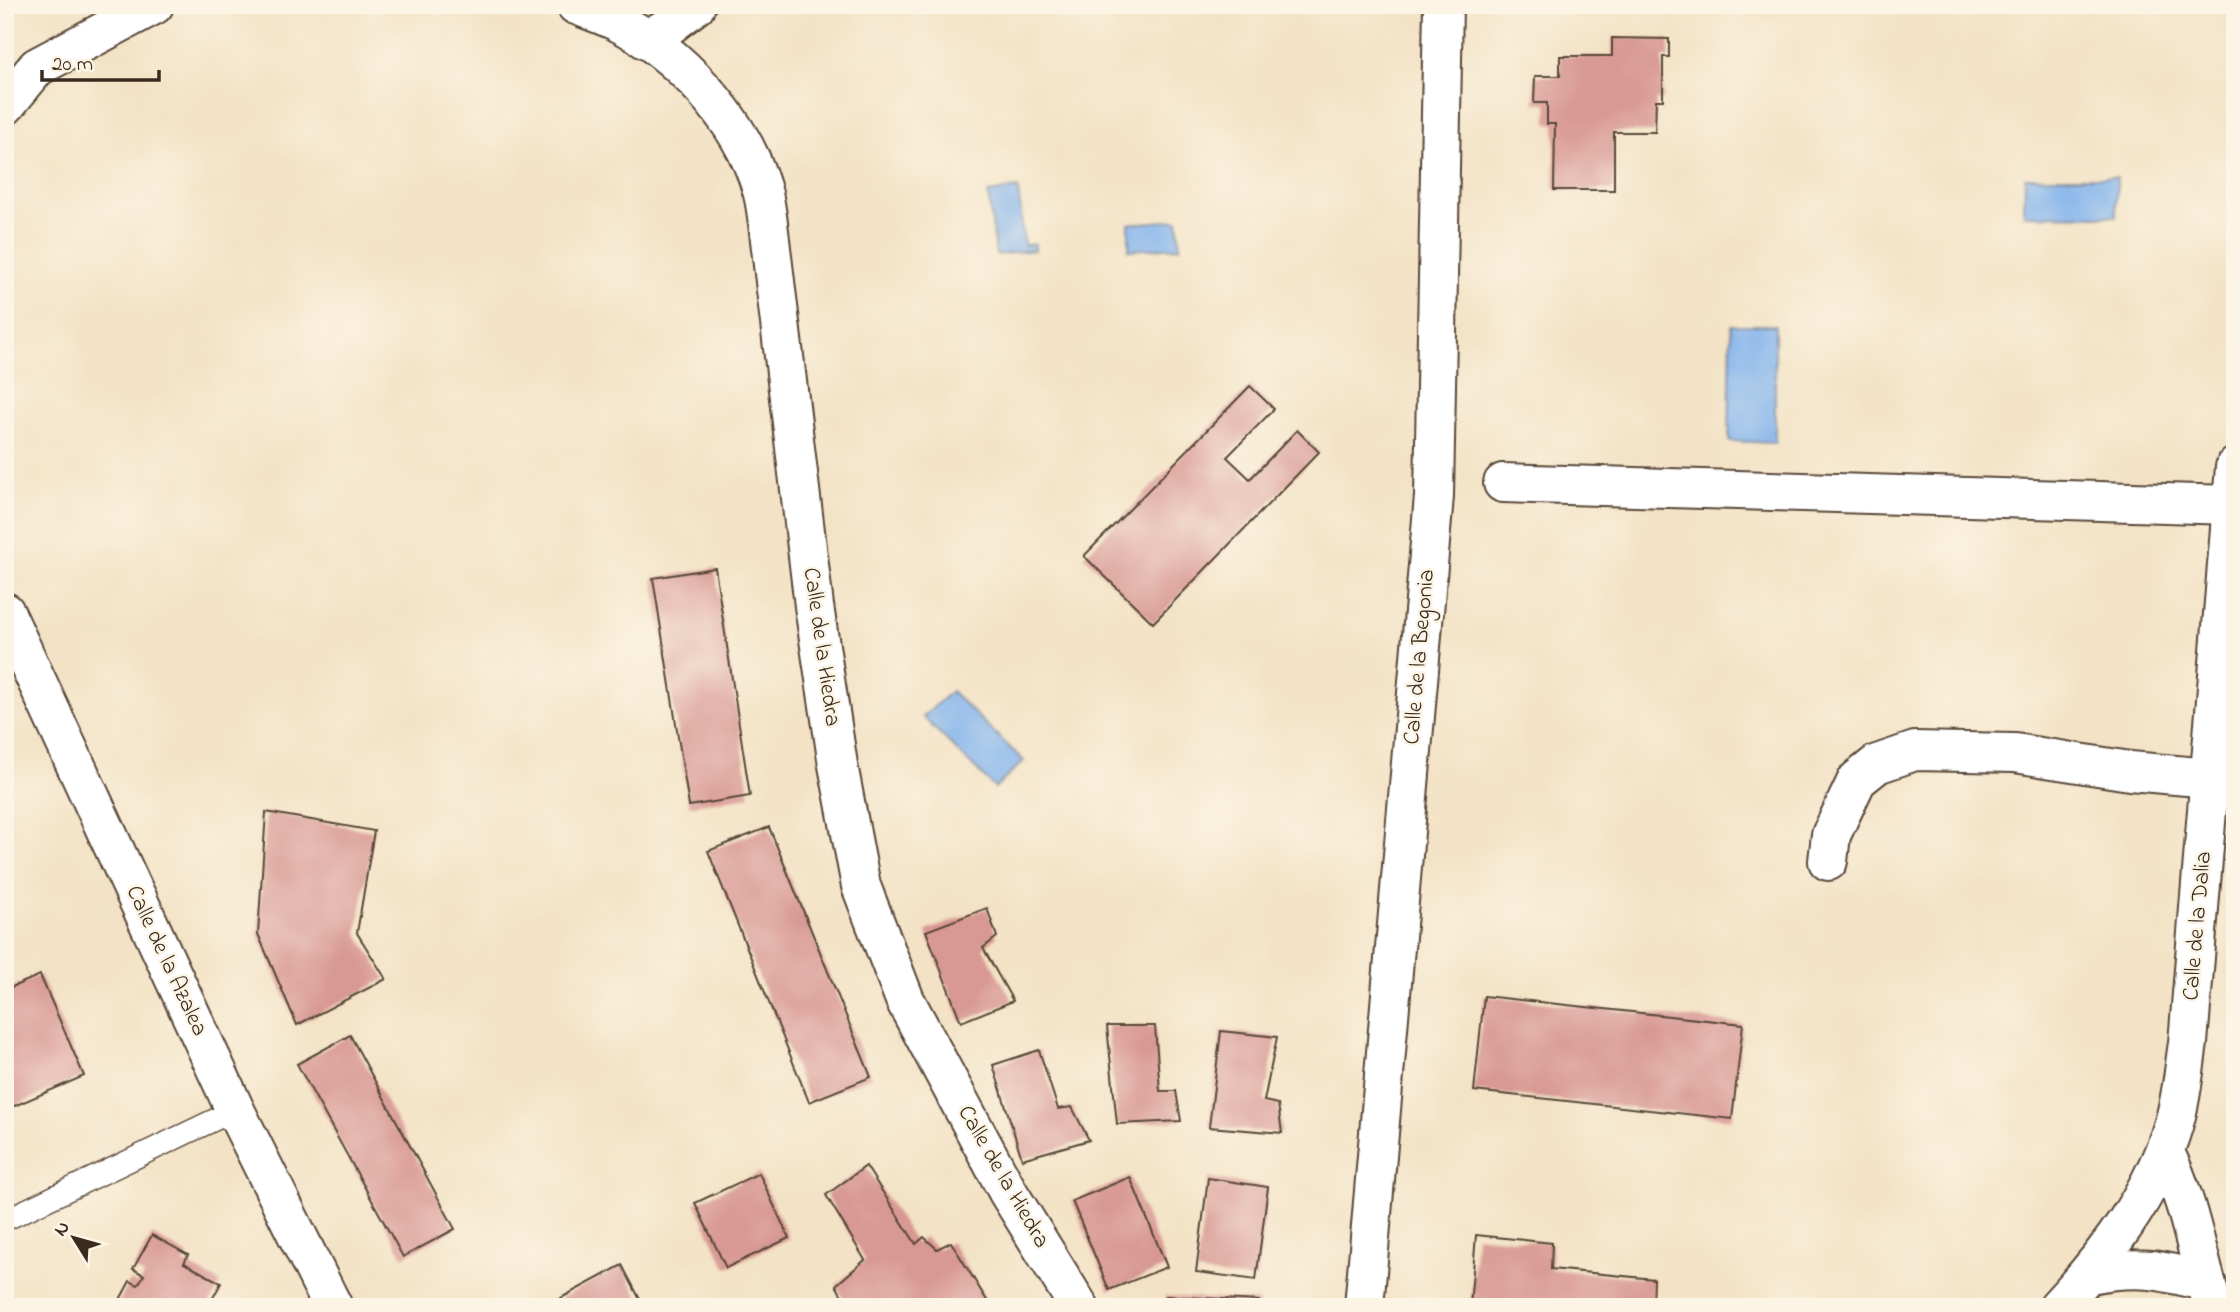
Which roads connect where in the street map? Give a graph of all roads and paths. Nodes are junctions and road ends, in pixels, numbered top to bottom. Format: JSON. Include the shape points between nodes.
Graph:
{"nodes":[{"id":1,"x":154,"y":5,"type":"edge"},
{"id":2,"x":576,"y":5,"type":"edge"},
{"id":3,"x":696,"y":5,"type":"edge"},
{"id":4,"x":1443,"y":5,"type":"edge"},
{"id":5,"x":645,"y":39,"type":"junction"},
{"id":6,"x":5,"y":106,"type":"edge"},
{"id":7,"x":2235,"y":467,"type":"edge"},
{"id":8,"x":1503,"y":483,"type":"dead end"},
{"id":9,"x":2232,"y":505,"type":"junction"},
{"id":10,"x":5,"y":612,"type":"edge"},
{"id":11,"x":2210,"y":778,"type":"junction"},
{"id":12,"x":1829,"y":861,"type":"dead end"},
{"id":13,"x":235,"y":1110,"type":"junction"},
{"id":14,"x":2165,"y":1153,"type":"junction"},
{"id":15,"x":5,"y":1220,"type":"edge"},
{"id":16,"x":2089,"y":1274,"type":"junction"},
{"id":17,"x":2209,"y":1295,"type":"edge"},
{"id":18,"x":333,"y":1307,"type":"edge"},
{"id":19,"x":1079,"y":1307,"type":"edge"},
{"id":20,"x":1364,"y":1307,"type":"edge"},
{"id":21,"x":2058,"y":1307,"type":"edge"}],
"edges":[{"from":1,"to":6,"type":"street","via":[[37,67]]},
{"from":2,"to":5,"type":"street","name":"Calle de la Hiedra"},
{"from":3,"to":5,"type":"street"},
{"from":4,"to":20,"type":"street","name":"Calle de la Begonia","via":[[1434,496]]},
{"from":5,"to":19,"type":"street","name":"Calle de la Hiedra","via":[[705,90],[746,150],[761,187],[814,606],[861,886],[905,1000],[1008,1192]]},
{"from":7,"to":9,"type":"street","name":"Calle de la Dalia"},
{"from":8,"to":9,"type":"street"},
{"from":9,"to":11,"type":"street","name":"Calle de la Dalia"},
{"from":10,"to":13,"type":"street","name":"Calle de la Azalea"},
{"from":11,"to":12,"type":"street","via":[[2015,753],[1915,751],[1877,764],[1857,780],[1831,835]]},
{"from":11,"to":14,"type":"street","name":"Calle de la Dalia","via":[[2188,1043]]},
{"from":13,"to":15,"type":"lane"},
{"from":13,"to":18,"type":"street","name":"Calle de la Azalea"},
{"from":14,"to":16,"type":"street","name":"Calle de la Dalia","via":[[2129,1220]]},
{"from":14,"to":17,"type":"street","via":[[2189,1217]]},
{"from":16,"to":17,"type":"street","via":[[2119,1268],[2156,1269]]},
{"from":16,"to":21,"type":"street","name":"Calle de la Dalia"}]}
